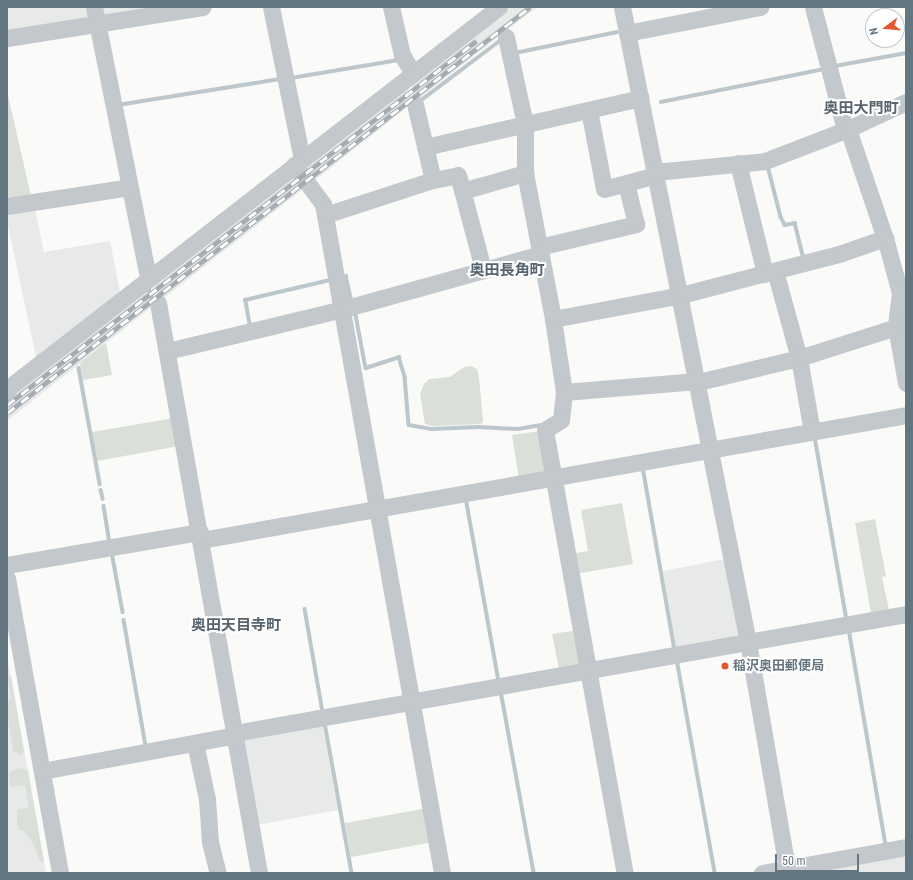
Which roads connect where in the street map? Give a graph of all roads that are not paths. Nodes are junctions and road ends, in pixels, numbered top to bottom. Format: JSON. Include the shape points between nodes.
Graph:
{"nodes":[{"id":1,"x":94,"y":7,"type":"edge"},
{"id":2,"x":203,"y":7,"type":"edge"},
{"id":3,"x":271,"y":7,"type":"edge"},
{"id":4,"x":391,"y":7,"type":"edge"},
{"id":5,"x":499,"y":7,"type":"edge"},
{"id":6,"x":622,"y":7,"type":"edge"},
{"id":7,"x":760,"y":7,"type":"edge"},
{"id":8,"x":813,"y":7,"type":"edge"},
{"id":9,"x":97,"y":24,"type":"junction"},
{"id":10,"x":627,"y":33,"type":"junction"},
{"id":11,"x":7,"y":38,"type":"edge"},
{"id":12,"x":506,"y":38,"type":"dead end"},
{"id":13,"x":413,"y":73,"type":"junction"},
{"id":14,"x":640,"y":98,"type":"junction"},
{"id":15,"x":906,"y":102,"type":"edge"},
{"id":16,"x":415,"y":104,"type":"dead end"},
{"id":17,"x":589,"y":110,"type":"junction"},
{"id":18,"x":525,"y":124,"type":"junction"},
{"id":19,"x":847,"y":129,"type":"junction"},
{"id":20,"x":425,"y":147,"type":"junction"},
{"id":21,"x":298,"y":162,"type":"junction"},
{"id":22,"x":738,"y":163,"type":"junction"},
{"id":23,"x":525,"y":173,"type":"junction"},
{"id":24,"x":656,"y":173,"type":"junction"},
{"id":25,"x":433,"y":180,"type":"junction"},
{"id":26,"x":626,"y":183,"type":"junction"},
{"id":27,"x":130,"y":186,"type":"junction"},
{"id":28,"x":462,"y":191,"type":"junction"},
{"id":29,"x":7,"y":206,"type":"edge"},
{"id":30,"x":325,"y":215,"type":"junction"},
{"id":31,"x":885,"y":238,"type":"junction"},
{"id":32,"x":540,"y":251,"type":"junction"},
{"id":33,"x":483,"y":269,"type":"junction"},
{"id":34,"x":770,"y":272,"type":"junction"},
{"id":35,"x":148,"y":278,"type":"junction"},
{"id":36,"x":903,"y":292,"type":"edge"},
{"id":37,"x":680,"y":295,"type":"junction"},
{"id":38,"x":158,"y":303,"type":"dead end"},
{"id":39,"x":343,"y":309,"type":"junction"},
{"id":40,"x":553,"y":318,"type":"junction"},
{"id":41,"x":896,"y":326,"type":"junction"},
{"id":42,"x":167,"y":351,"type":"junction"},
{"id":43,"x":799,"y":358,"type":"junction"},
{"id":44,"x":904,"y":358,"type":"edge"},
{"id":45,"x":698,"y":382,"type":"junction"},
{"id":46,"x":906,"y":383,"type":"edge"},
{"id":47,"x":7,"y":389,"type":"edge"},
{"id":48,"x":564,"y":392,"type":"junction"},
{"id":49,"x":906,"y":415,"type":"edge"},
{"id":50,"x":812,"y":432,"type":"junction"},
{"id":51,"x":711,"y":450,"type":"junction"},
{"id":52,"x":554,"y":478,"type":"junction"},
{"id":53,"x":378,"y":509,"type":"junction"},
{"id":54,"x":200,"y":536,"type":"junction"},
{"id":55,"x":7,"y":565,"type":"edge"},
{"id":56,"x":7,"y":578,"type":"edge"},
{"id":57,"x":10,"y":614,"type":"edge"},
{"id":58,"x":906,"y":614,"type":"edge"},
{"id":59,"x":748,"y":642,"type":"junction"},
{"id":60,"x":588,"y":671,"type":"junction"},
{"id":61,"x":412,"y":702,"type":"junction"},
{"id":62,"x":235,"y":734,"type":"junction"},
{"id":63,"x":195,"y":743,"type":"junction"},
{"id":64,"x":42,"y":771,"type":"junction"},
{"id":65,"x":906,"y":847,"type":"edge"},
{"id":66,"x":787,"y":871,"type":"edge"},
{"id":67,"x":60,"y":873,"type":"edge"},
{"id":68,"x":218,"y":873,"type":"edge"},
{"id":69,"x":259,"y":873,"type":"edge"},
{"id":70,"x":442,"y":873,"type":"edge"},
{"id":71,"x":625,"y":873,"type":"edge"},
{"id":72,"x":762,"y":873,"type":"edge"}],
"edges":[{"from":1,"to":9,"type":"street"},
{"from":2,"to":9,"type":"street"},
{"from":3,"to":21,"type":"street"},
{"from":4,"to":13,"type":"street","via":[[402,54]]},
{"from":5,"to":13,"type":"street"},
{"from":6,"to":10,"type":"street"},
{"from":7,"to":10,"type":"street"},
{"from":8,"to":19,"type":"street"},
{"from":9,"to":11,"type":"street"},
{"from":9,"to":27,"type":"street"},
{"from":10,"to":14,"type":"street"},
{"from":12,"to":18,"type":"street"},
{"from":13,"to":21,"type":"street"},
{"from":14,"to":17,"type":"street"},
{"from":14,"to":24,"type":"street"},
{"from":15,"to":19,"type":"street"},
{"from":16,"to":20,"type":"street"},
{"from":17,"to":18,"type":"street"},
{"from":17,"to":26,"type":"street","via":[[604,189]]},
{"from":18,"to":20,"type":"street"},
{"from":18,"to":23,"type":"street"},
{"from":19,"to":22,"type":"street","via":[[765,161]]},
{"from":19,"to":31,"type":"street"},
{"from":20,"to":25,"type":"street"},
{"from":21,"to":30,"type":"street","via":[[323,204]]},
{"from":21,"to":35,"type":"street"},
{"from":22,"to":24,"type":"street"},
{"from":22,"to":34,"type":"street"},
{"from":23,"to":28,"type":"street"},
{"from":23,"to":32,"type":"street"},
{"from":24,"to":26,"type":"street"},
{"from":24,"to":37,"type":"street"},
{"from":25,"to":28,"type":"street","via":[[458,175]]},
{"from":25,"to":30,"type":"street"},
{"from":26,"to":32,"type":"street","via":[[636,224]]},
{"from":27,"to":29,"type":"street"},
{"from":27,"to":35,"type":"street"},
{"from":28,"to":33,"type":"street"},
{"from":30,"to":39,"type":"street"},
{"from":31,"to":34,"type":"street","via":[[842,253]]},
{"from":31,"to":36,"type":"street"},
{"from":32,"to":33,"type":"street"},
{"from":32,"to":40,"type":"street"},
{"from":33,"to":39,"type":"street"},
{"from":34,"to":37,"type":"street"},
{"from":34,"to":43,"type":"street"},
{"from":35,"to":47,"type":"street"},
{"from":36,"to":41,"type":"street"},
{"from":37,"to":40,"type":"street"},
{"from":37,"to":45,"type":"street"},
{"from":38,"to":42,"type":"street"},
{"from":39,"to":42,"type":"street"},
{"from":39,"to":53,"type":"street"},
{"from":40,"to":48,"type":"street"},
{"from":41,"to":43,"type":"street"},
{"from":41,"to":44,"type":"street"},
{"from":42,"to":54,"type":"street"},
{"from":43,"to":45,"type":"street"},
{"from":43,"to":50,"type":"street"},
{"from":44,"to":46,"type":"street"},
{"from":45,"to":48,"type":"street"},
{"from":45,"to":51,"type":"street"},
{"from":48,"to":52,"type":"street","via":[[561,420],[545,430]]},
{"from":49,"to":50,"type":"street"},
{"from":50,"to":51,"type":"street"},
{"from":51,"to":52,"type":"street"},
{"from":51,"to":59,"type":"street"},
{"from":52,"to":53,"type":"street"},
{"from":52,"to":60,"type":"street"},
{"from":53,"to":54,"type":"street"},
{"from":53,"to":61,"type":"street"},
{"from":54,"to":55,"type":"street"},
{"from":54,"to":62,"type":"street"},
{"from":56,"to":57,"type":"street"},
{"from":57,"to":64,"type":"street"},
{"from":58,"to":59,"type":"street"},
{"from":59,"to":60,"type":"street"},
{"from":59,"to":66,"type":"street"},
{"from":60,"to":61,"type":"street"},
{"from":60,"to":71,"type":"street"},
{"from":61,"to":62,"type":"street"},
{"from":61,"to":70,"type":"street"},
{"from":62,"to":63,"type":"street"},
{"from":62,"to":69,"type":"street"},
{"from":63,"to":64,"type":"street"},
{"from":63,"to":68,"type":"street","via":[[207,799],[210,842]]},
{"from":64,"to":67,"type":"street"},
{"from":65,"to":66,"type":"street"},
{"from":66,"to":72,"type":"street"}]}
